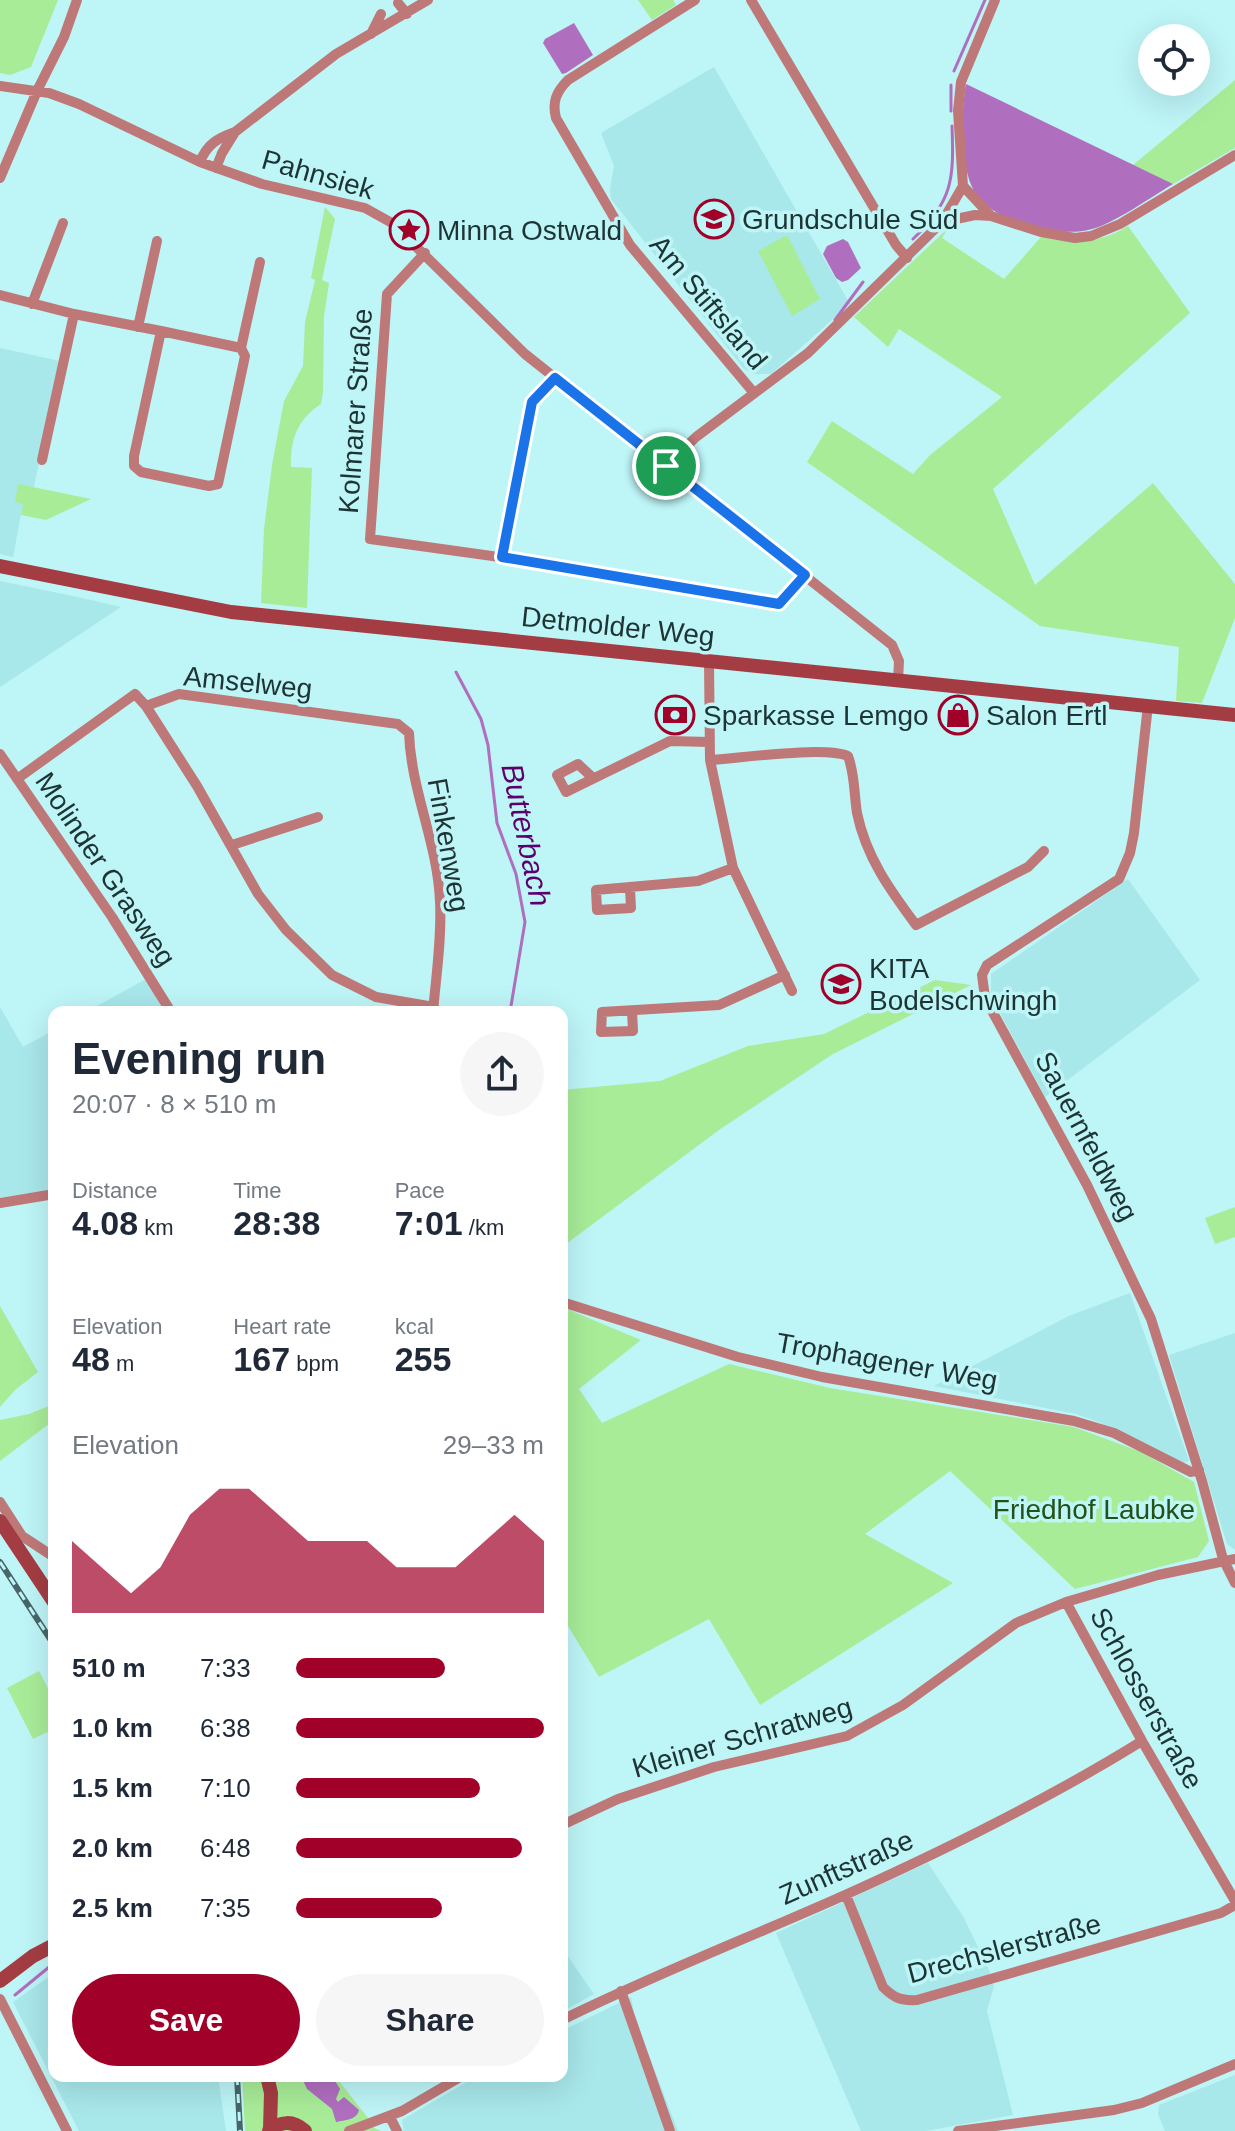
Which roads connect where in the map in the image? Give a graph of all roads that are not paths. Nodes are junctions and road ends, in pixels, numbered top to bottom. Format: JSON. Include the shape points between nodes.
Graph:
{"nodes":[{"id":1,"x":77,"y":0,"type":"edge"},
{"id":2,"x":428,"y":0,"type":"edge"},
{"id":3,"x":695,"y":0,"type":"edge"},
{"id":4,"x":751,"y":0,"type":"edge"},
{"id":5,"x":995,"y":0,"type":"edge"},
{"id":6,"x":398,"y":3,"type":"dead end"},
{"id":7,"x":381,"y":14,"type":"dead end"},
{"id":8,"x":407,"y":14,"type":"junction"},
{"id":9,"x":370,"y":35,"type":"junction"},
{"id":10,"x":0,"y":86,"type":"edge"},
{"id":11,"x":37,"y":91,"type":"junction"},
{"id":12,"x":235,"y":132,"type":"junction"},
{"id":13,"x":1235,"y":155,"type":"edge"},
{"id":14,"x":200,"y":162,"type":"junction"},
{"id":15,"x":216,"y":168,"type":"junction"},
{"id":16,"x":0,"y":178,"type":"edge"},
{"id":17,"x":963,"y":186,"type":"junction"},
{"id":18,"x":991,"y":216,"type":"junction"},
{"id":19,"x":942,"y":222,"type":"junction"},
{"id":20,"x":63,"y":223,"type":"dead end"},
{"id":21,"x":157,"y":241,"type":"dead end"},
{"id":22,"x":425,"y":253,"type":"junction"},
{"id":23,"x":907,"y":258,"type":"junction"},
{"id":24,"x":260,"y":262,"type":"dead end"},
{"id":25,"x":0,"y":295,"type":"edge"},
{"id":26,"x":32,"y":304,"type":"junction"},
{"id":27,"x":74,"y":314,"type":"junction"},
{"id":28,"x":138,"y":327,"type":"junction"},
{"id":29,"x":161,"y":331,"type":"junction"},
{"id":30,"x":241,"y":348,"type":"junction"},
{"id":31,"x":555,"y":378,"type":"junction"},
{"id":32,"x":754,"y":393,"type":"junction"},
{"id":33,"x":42,"y":460,"type":"dead end"},
{"id":34,"x":666,"y":466,"type":"junction"},
{"id":35,"x":502,"y":557,"type":"junction"},
{"id":36,"x":0,"y":566,"type":"edge"},
{"id":37,"x":805,"y":575,"type":"junction"},
{"id":38,"x":709,"y":661,"type":"junction"},
{"id":39,"x":898,"y":680,"type":"junction"},
{"id":40,"x":1148,"y":705,"type":"junction"},
{"id":41,"x":146,"y":706,"type":"junction"},
{"id":42,"x":1235,"y":715,"type":"edge"},
{"id":43,"x":409,"y":733,"type":"joint"},
{"id":44,"x":709,"y":742,"type":"junction"},
{"id":45,"x":0,"y":754,"type":"edge"},
{"id":46,"x":710,"y":760,"type":"junction"},
{"id":47,"x":593,"y":778,"type":"dead end"},
{"id":48,"x":17,"y":779,"type":"junction"},
{"id":49,"x":318,"y":817,"type":"dead end"},
{"id":50,"x":232,"y":845,"type":"junction"},
{"id":51,"x":1044,"y":851,"type":"dead end"},
{"id":52,"x":733,"y":868,"type":"junction"},
{"id":53,"x":630,"y":889,"type":"dead end"},
{"id":54,"x":785,"y":975,"type":"junction"},
{"id":55,"x":792,"y":991,"type":"dead end"},
{"id":56,"x":167,"y":1006,"type":"edge"},
{"id":57,"x":415,"y":1006,"type":"edge"},
{"id":58,"x":433,"y":1006,"type":"edge"},
{"id":59,"x":632,"y":1011,"type":"dead end"},
{"id":60,"x":48,"y":1195,"type":"edge"},
{"id":61,"x":0,"y":1203,"type":"edge"},
{"id":62,"x":568,"y":1304,"type":"edge"},
{"id":63,"x":1199,"y":1470,"type":"junction"},
{"id":64,"x":0,"y":1502,"type":"edge"},
{"id":65,"x":0,"y":1521,"type":"edge"},
{"id":66,"x":48,"y":1553,"type":"edge"},
{"id":67,"x":1223,"y":1559,"type":"junction"},
{"id":68,"x":1235,"y":1559,"type":"edge"},
{"id":69,"x":1235,"y":1583,"type":"edge"},
{"id":70,"x":48,"y":1593,"type":"edge"},
{"id":71,"x":1066,"y":1602,"type":"junction"},
{"id":72,"x":1142,"y":1741,"type":"junction"},
{"id":73,"x":568,"y":1822,"type":"edge"},
{"id":74,"x":846,"y":1895,"type":"junction"},
{"id":75,"x":1235,"y":1903,"type":"edge"},
{"id":76,"x":48,"y":1948,"type":"edge"},
{"id":77,"x":0,"y":1981,"type":"edge"},
{"id":78,"x":621,"y":1991,"type":"junction"},
{"id":79,"x":0,"y":1999,"type":"edge"},
{"id":80,"x":568,"y":2017,"type":"edge"},
{"id":81,"x":1235,"y":2064,"type":"edge"},
{"id":82,"x":268,"y":2082,"type":"edge"},
{"id":83,"x":451,"y":2082,"type":"edge"},
{"id":84,"x":271,"y":2093,"type":"junction"},
{"id":85,"x":390,"y":2117,"type":"junction"},
{"id":86,"x":290,"y":2123,"type":"junction"},
{"id":87,"x":270,"y":2130,"type":"edge"},
{"id":88,"x":67,"y":2131,"type":"edge"},
{"id":89,"x":305,"y":2131,"type":"edge"},
{"id":90,"x":349,"y":2131,"type":"edge"},
{"id":91,"x":397,"y":2131,"type":"edge"},
{"id":92,"x":670,"y":2131,"type":"edge"},
{"id":93,"x":958,"y":2131,"type":"edge"}],
"edges":[{"from":1,"to":11,"type":"street"},
{"from":2,"to":8,"type":"street"},
{"from":3,"to":32,"type":"street","name":"Am Stiftsland","via":[[568,80],[556,93],[554,109],[630,245]]},
{"from":4,"to":23,"type":"street"},
{"from":5,"to":17,"type":"street","via":[[961,82]]},
{"from":6,"to":8,"type":"street"},
{"from":7,"to":9,"type":"street"},
{"from":8,"to":9,"type":"street"},
{"from":9,"to":12,"type":"street","via":[[336,54]]},
{"from":10,"to":11,"type":"street","name":"Pahnsiek"},
{"from":11,"to":14,"type":"street","name":"Pahnsiek","via":[[79,104]]},
{"from":11,"to":16,"type":"street"},
{"from":12,"to":14,"type":"street","via":[[205,149]]},
{"from":12,"to":15,"type":"street"},
{"from":13,"to":18,"type":"street","via":[[1091,236],[1059,236]]},
{"from":14,"to":15,"type":"street","name":"Pahnsiek"},
{"from":15,"to":22,"type":"street","name":"Pahnsiek","via":[[365,208],[392,223]]},
{"from":17,"to":18,"type":"street"},
{"from":17,"to":19,"type":"street"},
{"from":18,"to":19,"type":"street"},
{"from":19,"to":23,"type":"street"},
{"from":20,"to":26,"type":"street"},
{"from":21,"to":28,"type":"street"},
{"from":22,"to":31,"type":"street","name":"Pahnsiek","via":[[500,331]]},
{"from":22,"to":35,"type":"street","name":"Kolmarer Straße","via":[[387,294],[370,539]]},
{"from":23,"to":32,"type":"street","via":[[808,353]]},
{"from":24,"to":30,"type":"street"},
{"from":25,"to":26,"type":"street"},
{"from":26,"to":27,"type":"street"},
{"from":27,"to":28,"type":"street"},
{"from":27,"to":33,"type":"street"},
{"from":28,"to":29,"type":"street"},
{"from":29,"to":30,"type":"street"},
{"from":29,"to":30,"type":"street","via":[[134,456],[134,466],[141,472],[218,484],[245,356]]},
{"from":31,"to":34,"type":"street","name":"Pahnsiek"},
{"from":31,"to":35,"type":"street","via":[[532,402]]},
{"from":32,"to":34,"type":"street"},
{"from":34,"to":37,"type":"street","name":"Pahnsiek"},
{"from":35,"to":37,"type":"street","via":[[779,604]]},
{"from":36,"to":38,"type":"street","name":"Detmolder Weg","via":[[231,612]]},
{"from":37,"to":39,"type":"street","name":"Pahnsiek","via":[[892,645],[899,661]]},
{"from":38,"to":39,"type":"street","name":"Detmolder Weg"},
{"from":38,"to":44,"type":"street"},
{"from":39,"to":40,"type":"street","name":"Detmolder Weg"},
{"from":40,"to":42,"type":"street","name":"Detmolder Weg"},
{"from":40,"to":63,"type":"street","name":"Sauernfeldweg","via":[[1134,833],[1119,879],[987,965],[982,975],[985,998],[1087,1185],[1151,1319]]},
{"from":41,"to":43,"type":"street","name":"Amselweg","via":[[179,694],[398,724]]},
{"from":41,"to":48,"type":"street","name":"Amselweg","via":[[135,694]]},
{"from":41,"to":50,"type":"street"},
{"from":43,"to":58,"type":"street","name":"Finkenweg","via":[[440,900]]},
{"from":44,"to":46,"type":"street"},
{"from":44,"to":47,"type":"street","via":[[670,741]]},
{"from":45,"to":48,"type":"street","name":"Molinder Grasweg"},
{"from":46,"to":51,"type":"street","via":[[838,752],[848,756],[857,814],[873,864],[916,925],[1028,867]]},
{"from":46,"to":52,"type":"street"},
{"from":48,"to":56,"type":"street","name":"Molinder Grasweg"},
{"from":49,"to":50,"type":"street"},
{"from":50,"to":57,"type":"street","via":[[258,894],[332,975],[376,997]]},
{"from":52,"to":53,"type":"street","via":[[698,881]]},
{"from":52,"to":54,"type":"street"},
{"from":54,"to":55,"type":"street"},
{"from":54,"to":59,"type":"street","via":[[719,1005]]},
{"from":60,"to":61,"type":"street"},
{"from":62,"to":63,"type":"street","name":"Trophagener Weg","via":[[738,1357],[822,1377],[1074,1421],[1114,1433],[1191,1472]]},
{"from":63,"to":67,"type":"street","name":"Sauernfeldweg"},
{"from":64,"to":66,"type":"street","via":[[22,1536]]},
{"from":65,"to":70,"type":"street"},
{"from":67,"to":68,"type":"street","name":"Kleiner Schratweg"},
{"from":67,"to":69,"type":"street","name":"Sauernfeldweg"},
{"from":67,"to":71,"type":"street","name":"Kleiner Schratweg"},
{"from":71,"to":72,"type":"street","name":"Schlosserstraße"},
{"from":71,"to":73,"type":"street","name":"Kleiner Schratweg","via":[[1016,1623],[903,1705],[847,1736],[714,1767],[618,1799]]},
{"from":72,"to":74,"type":"street","name":"Zunftstraße","via":[[1031,1807]]},
{"from":72,"to":75,"type":"street","name":"Schlosserstraße"},
{"from":74,"to":75,"type":"street","name":"Drechslerstraße","via":[[883,1987],[904,2001],[1221,1913]]},
{"from":74,"to":78,"type":"street","name":"Zunftstraße"},
{"from":76,"to":77,"type":"street"},
{"from":78,"to":80,"type":"street","name":"Zunftstraße"},
{"from":78,"to":92,"type":"street"},
{"from":79,"to":88,"type":"street"},
{"from":81,"to":93,"type":"street","via":[[1114,2110]]},
{"from":82,"to":84,"type":"street"},
{"from":83,"to":85,"type":"street"},
{"from":84,"to":86,"type":"street"},
{"from":84,"to":87,"type":"street"},
{"from":85,"to":90,"type":"street"},
{"from":85,"to":91,"type":"street"},
{"from":86,"to":87,"type":"street"},
{"from":86,"to":89,"type":"street"}]}
